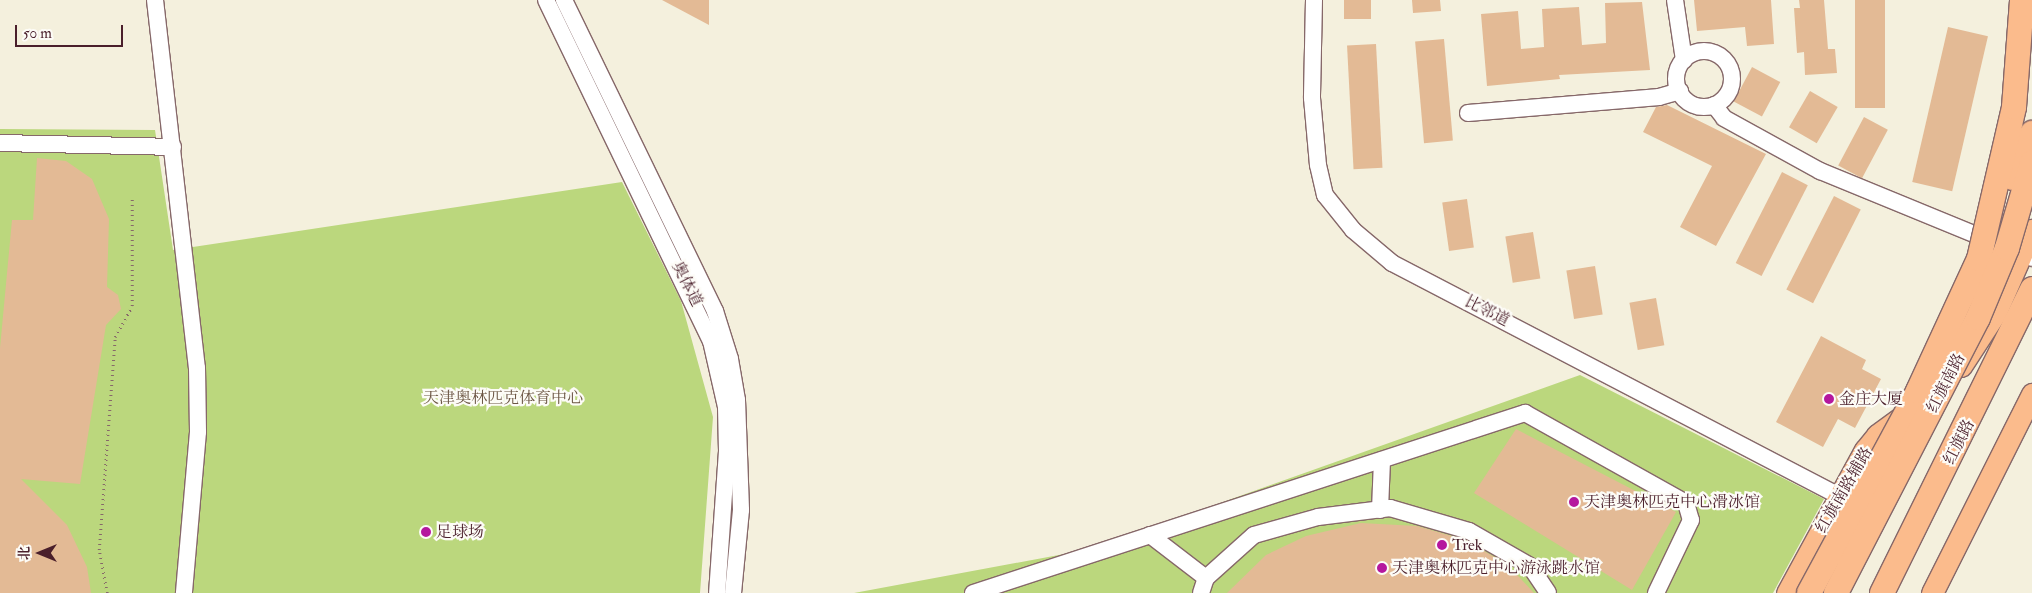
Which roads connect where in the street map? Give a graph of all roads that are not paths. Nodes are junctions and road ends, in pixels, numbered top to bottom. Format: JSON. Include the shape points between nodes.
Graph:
{"nodes":[{"id":1,"x":155,"y":0,"type":"edge"},
{"id":2,"x":546,"y":0,"type":"edge"},
{"id":3,"x":564,"y":0,"type":"edge"},
{"id":4,"x":1314,"y":0,"type":"edge"},
{"id":5,"x":1675,"y":0,"type":"edge"},
{"id":6,"x":2022,"y":0,"type":"edge"},
{"id":7,"x":1684,"y":60,"type":"junction"},
{"id":8,"x":1680,"y":91,"type":"junction"},
{"id":9,"x":1714,"y":106,"type":"junction"},
{"id":10,"x":1468,"y":113,"type":"dead end"},
{"id":11,"x":2032,"y":133,"type":"edge"},
{"id":12,"x":0,"y":143,"type":"edge"},
{"id":13,"x":173,"y":147,"type":"junction"},
{"id":14,"x":2032,"y":163,"type":"edge"},
{"id":15,"x":2032,"y":230,"type":"edge"},
{"id":16,"x":2021,"y":253,"type":"edge"},
{"id":17,"x":1979,"y":259,"type":"junction"},
{"id":18,"x":2032,"y":289,"type":"edge"},
{"id":19,"x":2032,"y":394,"type":"edge"},
{"id":20,"x":1382,"y":460,"type":"junction"},
{"id":21,"x":1839,"y":496,"type":"junction"},
{"id":22,"x":1380,"y":510,"type":"junction"},
{"id":23,"x":1150,"y":535,"type":"junction"},
{"id":24,"x":1204,"y":586,"type":"edge"},
{"id":25,"x":184,"y":593,"type":"edge"},
{"id":26,"x":717,"y":593,"type":"edge"},
{"id":27,"x":734,"y":593,"type":"edge"},
{"id":28,"x":973,"y":593,"type":"edge"},
{"id":29,"x":1548,"y":593,"type":"edge"},
{"id":30,"x":1656,"y":593,"type":"edge"},
{"id":31,"x":1787,"y":593,"type":"edge"},
{"id":32,"x":1809,"y":593,"type":"edge"},
{"id":33,"x":1836,"y":593,"type":"edge"},
{"id":34,"x":1882,"y":593,"type":"edge"},
{"id":35,"x":1932,"y":593,"type":"edge"}],
"edges":[{"from":1,"to":13,"type":"street"},
{"from":2,"to":26,"type":"street","name":"奥体道","via":[[701,313],[714,348],[726,407],[727,452]]},
{"from":3,"to":27,"type":"street","via":[[715,312],[730,359],[738,400],[741,510]]},
{"from":4,"to":21,"type":"street","name":"比邻道","via":[[1312,98],[1318,165],[1326,195],[1353,230],[1392,263]]},
{"from":5,"to":7,"type":"street"},
{"from":6,"to":17,"type":"highway","bridge":true,"via":[[2014,107]]},
{"from":7,"to":8,"type":"street","via":[[1677,77]]},
{"from":7,"to":9,"type":"street","via":[[1701,52],[1725,61],[1731,86]]},
{"from":8,"to":9,"type":"street","via":[[1696,106]]},
{"from":8,"to":10,"type":"street","via":[[1659,96]]},
{"from":9,"to":16,"type":"street","via":[[1724,118],[1820,171]]},
{"from":11,"to":17,"type":"highway","bridge":true},
{"from":12,"to":13,"type":"street"},
{"from":13,"to":25,"type":"street","via":[[197,368],[198,432]]},
{"from":14,"to":16,"type":"highway","name":"红旗南路","bridge":true},
{"from":15,"to":16,"type":"main road","name":"红旗南路辅路"},
{"from":16,"to":21,"type":"main road","name":"红旗南路辅路","via":[[1981,340],[1959,369],[1876,435]]},
{"from":16,"to":33,"type":"highway","name":"红旗南路","bridge":true,"via":[[1939,398]]},
{"from":17,"to":32,"type":"highway","bridge":true,"via":[[1918,391]]},
{"from":18,"to":34,"type":"highway","name":"红旗路"},
{"from":19,"to":35,"type":"main road"},
{"from":20,"to":22,"type":"street"},
{"from":20,"to":23,"type":"street"},
{"from":20,"to":30,"type":"street","via":[[1526,413],[1686,503],[1691,520]]},
{"from":21,"to":31,"type":"main road","name":"红旗南路辅路"},
{"from":22,"to":24,"type":"street","via":[[1318,517],[1254,535]]},
{"from":22,"to":29,"type":"street","via":[[1390,508],[1469,530],[1530,566]]},
{"from":23,"to":24,"type":"street"},
{"from":23,"to":28,"type":"street"}]}
